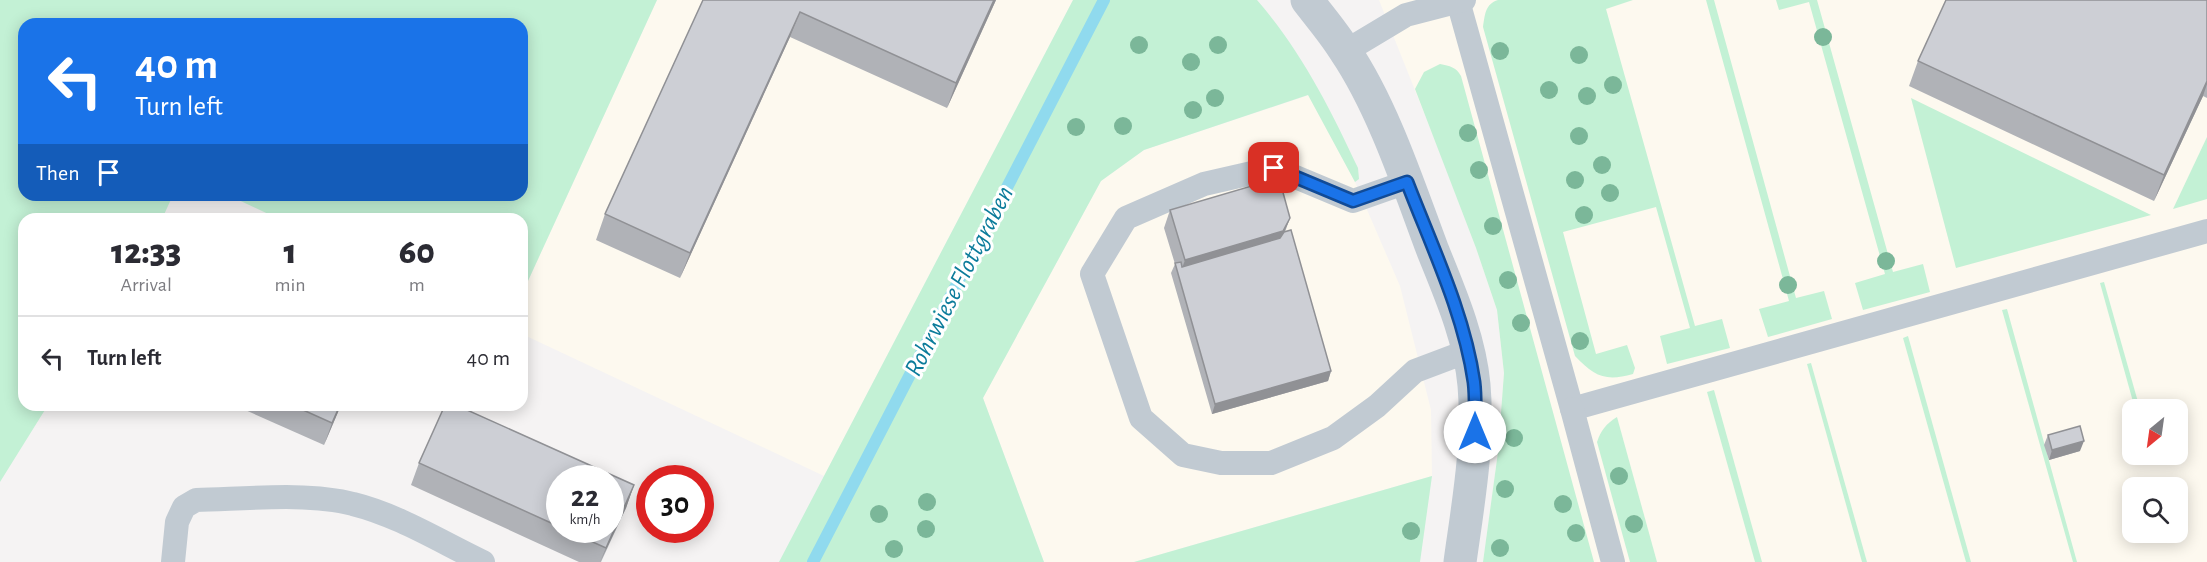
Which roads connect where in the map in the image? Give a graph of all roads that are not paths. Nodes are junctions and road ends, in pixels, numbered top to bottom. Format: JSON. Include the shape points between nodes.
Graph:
{"nodes":[{"id":1,"x":1307,"y":0,"type":"edge"},
{"id":2,"x":1461,"y":1,"type":"edge"},
{"id":3,"x":1346,"y":51,"type":"junction"},
{"id":4,"x":1407,"y":182,"type":"junction"},
{"id":5,"x":2207,"y":231,"type":"edge"},
{"id":6,"x":1468,"y":351,"type":"junction"},
{"id":7,"x":1572,"y":409,"type":"junction"},
{"id":8,"x":172,"y":562,"type":"edge"},
{"id":9,"x":483,"y":562,"type":"edge"},
{"id":10,"x":1460,"y":562,"type":"edge"},
{"id":11,"x":1613,"y":562,"type":"edge"}],
"edges":[{"from":1,"to":3,"type":"street"},
{"from":2,"to":3,"type":"lane","via":[[1406,15]]},
{"from":2,"to":7,"type":"lane"},
{"from":3,"to":4,"type":"street"},
{"from":4,"to":6,"type":"street"},
{"from":4,"to":6,"type":"lane","via":[[1353,201],[1274,168],[1204,184],[1126,218],[1092,274],[1142,418],[1183,455],[1221,463],[1271,463],[1333,438],[1377,406],[1415,371]]},
{"from":5,"to":7,"type":"lane"},
{"from":6,"to":10,"type":"street","via":[[1474,384],[1475,451]]},
{"from":7,"to":11,"type":"lane"},
{"from":8,"to":9,"type":"lane","via":[[177,522],[184,507],[196,500],[313,498],[380,512]]}]}
